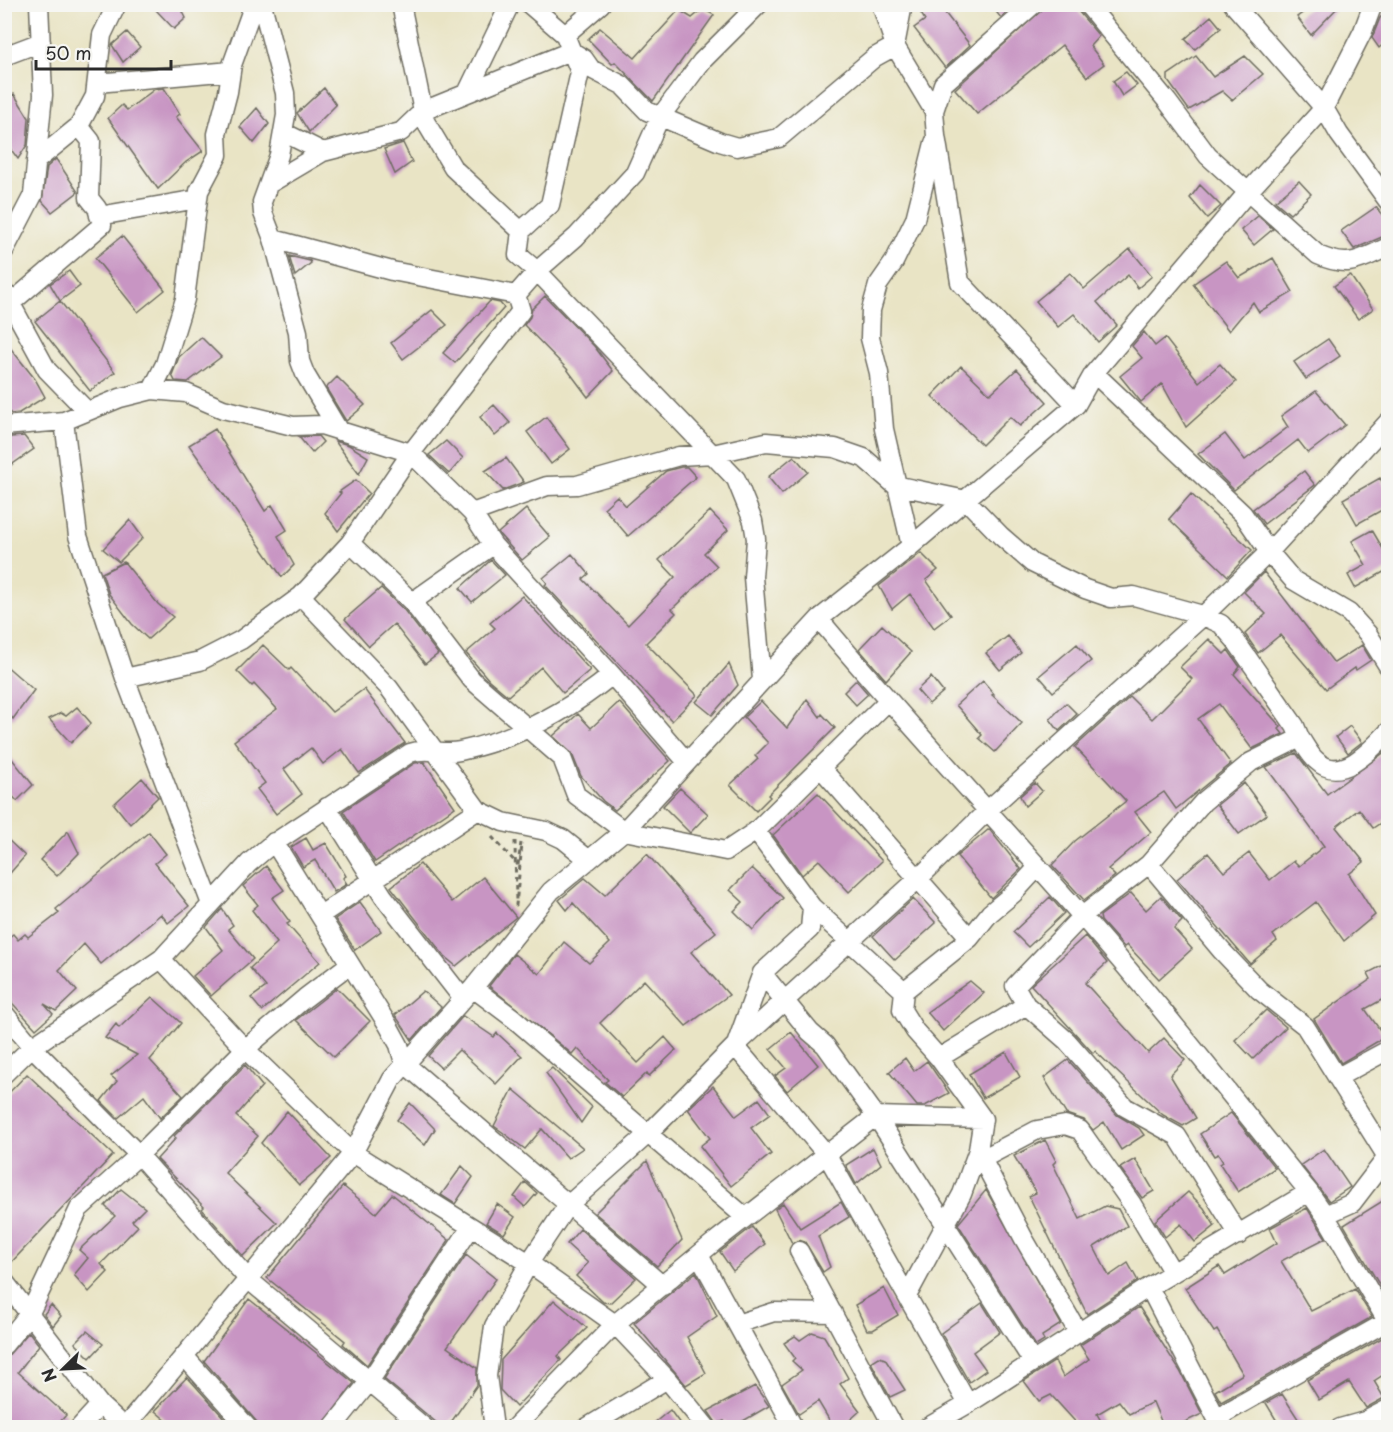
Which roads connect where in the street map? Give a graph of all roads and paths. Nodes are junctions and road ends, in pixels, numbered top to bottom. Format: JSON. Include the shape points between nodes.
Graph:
{"nodes":[{"id":1,"x":39,"y":4,"type":"edge"},
{"id":2,"x":117,"y":4,"type":"edge"},
{"id":3,"x":254,"y":4,"type":"edge"},
{"id":4,"x":262,"y":4,"type":"edge"},
{"id":5,"x":401,"y":4,"type":"edge"},
{"id":6,"x":510,"y":4,"type":"edge"},
{"id":7,"x":529,"y":4,"type":"edge"},
{"id":8,"x":601,"y":4,"type":"edge"},
{"id":9,"x":759,"y":4,"type":"edge"},
{"id":10,"x":881,"y":4,"type":"edge"},
{"id":11,"x":903,"y":4,"type":"edge"},
{"id":12,"x":1034,"y":4,"type":"edge"},
{"id":13,"x":1087,"y":4,"type":"edge"},
{"id":14,"x":1233,"y":4,"type":"edge"},
{"id":15,"x":1373,"y":4,"type":"edge"},
{"id":16,"x":41,"y":42,"type":"junction"},
{"id":17,"x":568,"y":43,"type":"junction"},
{"id":18,"x":894,"y":46,"type":"junction"},
{"id":19,"x":4,"y":56,"type":"edge"},
{"id":20,"x":231,"y":71,"type":"junction"},
{"id":21,"x":97,"y":83,"type":"junction"},
{"id":22,"x":467,"y":93,"type":"junction"},
{"id":23,"x":1324,"y":108,"type":"junction"},
{"id":24,"x":423,"y":111,"type":"junction"},
{"id":25,"x":934,"y":111,"type":"junction"},
{"id":26,"x":660,"y":117,"type":"junction"},
{"id":27,"x":79,"y":126,"type":"junction"},
{"id":28,"x":283,"y":132,"type":"junction"},
{"id":29,"x":936,"y":136,"type":"junction"},
{"id":30,"x":323,"y":152,"type":"junction"},
{"id":31,"x":36,"y":160,"type":"junction"},
{"id":32,"x":269,"y":184,"type":"junction"},
{"id":33,"x":1248,"y":192,"type":"junction"},
{"id":34,"x":198,"y":199,"type":"junction"},
{"id":35,"x":1389,"y":201,"type":"edge"},
{"id":36,"x":99,"y":216,"type":"junction"},
{"id":37,"x":521,"y":231,"type":"junction"},
{"id":38,"x":273,"y":239,"type":"junction"},
{"id":39,"x":1389,"y":247,"type":"edge"},
{"id":40,"x":4,"y":251,"type":"edge"},
{"id":41,"x":537,"y":271,"type":"junction"},
{"id":42,"x":516,"y":296,"type":"junction"},
{"id":43,"x":6,"y":302,"type":"edge"},
{"id":44,"x":1094,"y":373,"type":"junction"},
{"id":45,"x":152,"y":390,"type":"junction"},
{"id":46,"x":1076,"y":405,"type":"junction"},
{"id":47,"x":87,"y":411,"type":"junction"},
{"id":48,"x":64,"y":421,"type":"junction"},
{"id":49,"x":1389,"y":422,"type":"edge"},
{"id":50,"x":4,"y":426,"type":"edge"},
{"id":51,"x":339,"y":431,"type":"junction"},
{"id":52,"x":411,"y":453,"type":"junction"},
{"id":53,"x":713,"y":454,"type":"junction"},
{"id":54,"x":895,"y":485,"type":"junction"},
{"id":55,"x":966,"y":500,"type":"junction"},
{"id":56,"x":472,"y":513,"type":"junction"},
{"id":57,"x":350,"y":543,"type":"junction"},
{"id":58,"x":493,"y":545,"type":"junction"},
{"id":59,"x":911,"y":546,"type":"junction"},
{"id":60,"x":1269,"y":552,"type":"junction"},
{"id":61,"x":301,"y":596,"type":"junction"},
{"id":62,"x":412,"y":602,"type":"junction"},
{"id":63,"x":1203,"y":616,"type":"junction"},
{"id":64,"x":819,"y":619,"type":"junction"},
{"id":65,"x":1389,"y":666,"type":"edge"},
{"id":66,"x":612,"y":675,"type":"junction"},
{"id":67,"x":125,"y":678,"type":"junction"},
{"id":68,"x":762,"y":680,"type":"junction"},
{"id":69,"x":888,"y":701,"type":"junction"},
{"id":70,"x":531,"y":729,"type":"junction"},
{"id":71,"x":1389,"y":732,"type":"edge"},
{"id":72,"x":1300,"y":738,"type":"junction"},
{"id":73,"x":434,"y":751,"type":"junction"},
{"id":74,"x":686,"y":761,"type":"junction"},
{"id":75,"x":819,"y":767,"type":"junction"},
{"id":76,"x":327,"y":807,"type":"junction"},
{"id":77,"x":989,"y":809,"type":"junction"},
{"id":78,"x":478,"y":810,"type":"junction"},
{"id":79,"x":524,"y":827,"type":"junction"},
{"id":80,"x":624,"y":831,"type":"junction"},
{"id":81,"x":756,"y":831,"type":"junction"},
{"id":82,"x":274,"y":842,"type":"junction"},
{"id":83,"x":589,"y":860,"type":"junction"},
{"id":84,"x":1149,"y":864,"type":"junction"},
{"id":85,"x":1038,"y":867,"type":"junction"},
{"id":86,"x":372,"y":879,"type":"junction"},
{"id":87,"x":918,"y":879,"type":"junction"},
{"id":88,"x":212,"y":904,"type":"junction"},
{"id":89,"x":812,"y":907,"type":"junction"},
{"id":90,"x":322,"y":914,"type":"junction"},
{"id":91,"x":1082,"y":916,"type":"junction"},
{"id":92,"x":970,"y":938,"type":"junction"},
{"id":93,"x":850,"y":941,"type":"junction"},
{"id":94,"x":161,"y":959,"type":"junction"},
{"id":95,"x":350,"y":964,"type":"junction"},
{"id":96,"x":762,"y":973,"type":"junction"},
{"id":97,"x":904,"y":991,"type":"junction"},
{"id":98,"x":468,"y":993,"type":"junction"},
{"id":99,"x":784,"y":1001,"type":"junction"},
{"id":100,"x":1026,"y":1005,"type":"junction"},
{"id":101,"x":4,"y":1013,"type":"edge"},
{"id":102,"x":735,"y":1046,"type":"junction"},
{"id":103,"x":32,"y":1047,"type":"junction"},
{"id":104,"x":245,"y":1048,"type":"junction"},
{"id":105,"x":1387,"y":1053,"type":"edge"},
{"id":106,"x":939,"y":1058,"type":"junction"},
{"id":107,"x":404,"y":1063,"type":"junction"},
{"id":108,"x":4,"y":1074,"type":"edge"},
{"id":109,"x":1338,"y":1077,"type":"junction"},
{"id":110,"x":876,"y":1116,"type":"junction"},
{"id":111,"x":983,"y":1119,"type":"junction"},
{"id":112,"x":648,"y":1134,"type":"junction"},
{"id":113,"x":353,"y":1153,"type":"junction"},
{"id":114,"x":980,"y":1154,"type":"junction"},
{"id":115,"x":139,"y":1155,"type":"junction"},
{"id":116,"x":827,"y":1155,"type":"junction"},
{"id":117,"x":1388,"y":1157,"type":"edge"},
{"id":118,"x":1310,"y":1192,"type":"junction"},
{"id":119,"x":567,"y":1206,"type":"junction"},
{"id":120,"x":1325,"y":1215,"type":"junction"},
{"id":121,"x":746,"y":1217,"type":"junction"},
{"id":122,"x":946,"y":1226,"type":"junction"},
{"id":123,"x":471,"y":1227,"type":"junction"},
{"id":124,"x":1239,"y":1235,"type":"junction"},
{"id":125,"x":799,"y":1251,"type":"dead end"},
{"id":126,"x":699,"y":1256,"type":"junction"},
{"id":127,"x":529,"y":1263,"type":"junction"},
{"id":128,"x":1173,"y":1273,"type":"junction"},
{"id":129,"x":249,"y":1280,"type":"junction"},
{"id":130,"x":4,"y":1281,"type":"edge"},
{"id":131,"x":663,"y":1286,"type":"junction"},
{"id":132,"x":1149,"y":1287,"type":"junction"},
{"id":133,"x":907,"y":1296,"type":"junction"},
{"id":134,"x":30,"y":1313,"type":"junction"},
{"id":135,"x":832,"y":1313,"type":"junction"},
{"id":136,"x":1388,"y":1321,"type":"edge"},
{"id":137,"x":615,"y":1324,"type":"junction"},
{"id":138,"x":737,"y":1324,"type":"junction"},
{"id":139,"x":1078,"y":1332,"type":"junction"},
{"id":140,"x":4,"y":1345,"type":"edge"},
{"id":141,"x":185,"y":1357,"type":"junction"},
{"id":142,"x":1033,"y":1362,"type":"junction"},
{"id":143,"x":667,"y":1379,"type":"junction"},
{"id":144,"x":369,"y":1382,"type":"junction"},
{"id":145,"x":968,"y":1404,"type":"junction"},
{"id":146,"x":100,"y":1405,"type":"junction"},
{"id":147,"x":1389,"y":1409,"type":"edge"},
{"id":148,"x":1223,"y":1422,"type":"edge"},
{"id":149,"x":1361,"y":1424,"type":"edge"},
{"id":150,"x":125,"y":1427,"type":"edge"},
{"id":151,"x":79,"y":1428,"type":"edge"},
{"id":152,"x":248,"y":1428,"type":"edge"},
{"id":153,"x":332,"y":1428,"type":"edge"},
{"id":154,"x":425,"y":1428,"type":"edge"},
{"id":155,"x":494,"y":1428,"type":"edge"},
{"id":156,"x":514,"y":1428,"type":"edge"},
{"id":157,"x":586,"y":1428,"type":"edge"},
{"id":158,"x":707,"y":1428,"type":"edge"},
{"id":159,"x":794,"y":1428,"type":"edge"},
{"id":160,"x":894,"y":1428,"type":"edge"},
{"id":161,"x":926,"y":1428,"type":"edge"},
{"id":162,"x":1340,"y":1428,"type":"edge"}],
"edges":[{"from":1,"to":16,"type":"street"},
{"from":2,"to":21,"type":"street","via":[[102,35]]},
{"from":3,"to":20,"type":"street"},
{"from":4,"to":28,"type":"street","via":[[285,93]]},
{"from":5,"to":24,"type":"street"},
{"from":6,"to":22,"type":"street"},
{"from":7,"to":17,"type":"street"},
{"from":8,"to":17,"type":"street"},
{"from":9,"to":26,"type":"street","via":[[702,61]]},
{"from":10,"to":18,"type":"street"},
{"from":11,"to":18,"type":"street"},
{"from":12,"to":25,"type":"street","via":[[943,84]]},
{"from":13,"to":33,"type":"street","via":[[1208,156]]},
{"from":14,"to":23,"type":"street"},
{"from":15,"to":23,"type":"street"},
{"from":16,"to":19,"type":"street"},
{"from":16,"to":31,"type":"street","via":[[43,95]]},
{"from":17,"to":22,"type":"street"},
{"from":17,"to":26,"type":"street","via":[[591,69],[622,85],[647,111]]},
{"from":17,"to":37,"type":"street","via":[[580,72],[550,205]]},
{"from":18,"to":25,"type":"street"},
{"from":18,"to":26,"type":"street","via":[[779,138],[737,147]]},
{"from":20,"to":21,"type":"street"},
{"from":20,"to":34,"type":"street","via":[[217,134],[218,155],[201,183]]},
{"from":21,"to":27,"type":"street","via":[[95,96]]},
{"from":22,"to":24,"type":"street"},
{"from":23,"to":33,"type":"street"},
{"from":23,"to":35,"type":"street"},
{"from":24,"to":30,"type":"street","via":[[401,132]]},
{"from":24,"to":37,"type":"street","via":[[453,168]]},
{"from":25,"to":29,"type":"street"},
{"from":26,"to":41,"type":"street","via":[[635,173],[576,237]]},
{"from":27,"to":31,"type":"street"},
{"from":27,"to":36,"type":"street","via":[[92,141],[89,198]]},
{"from":28,"to":30,"type":"street"},
{"from":28,"to":32,"type":"street"},
{"from":29,"to":46,"type":"street","via":[[960,282]]},
{"from":29,"to":54,"type":"street","via":[[915,219],[878,285],[871,309],[870,338],[879,373]]},
{"from":30,"to":32,"type":"street"},
{"from":31,"to":40,"type":"street","via":[[33,195]]},
{"from":32,"to":38,"type":"street","via":[[262,202]]},
{"from":33,"to":39,"type":"street","via":[[1318,255],[1337,264],[1360,260]]},
{"from":33,"to":44,"type":"street"},
{"from":34,"to":36,"type":"street"},
{"from":34,"to":45,"type":"street","via":[[185,299],[165,364]]},
{"from":36,"to":43,"type":"street","via":[[102,225]]},
{"from":37,"to":41,"type":"street","via":[[518,255]]},
{"from":38,"to":42,"type":"street","via":[[392,271]]},
{"from":38,"to":51,"type":"street","via":[[298,332],[300,361]]},
{"from":41,"to":42,"type":"street"},
{"from":41,"to":53,"type":"street"},
{"from":42,"to":52,"type":"street","via":[[521,311]]},
{"from":43,"to":47,"type":"street","via":[[47,370]]},
{"from":44,"to":46,"type":"street"},
{"from":44,"to":60,"type":"street","via":[[1243,514]]},
{"from":45,"to":47,"type":"street"},
{"from":45,"to":51,"type":"street","via":[[186,393],[223,409],[293,426],[321,425]]},
{"from":46,"to":55,"type":"street"},
{"from":47,"to":48,"type":"street"},
{"from":48,"to":50,"type":"street"},
{"from":48,"to":67,"type":"street","via":[[78,536]]},
{"from":49,"to":60,"type":"street"},
{"from":51,"to":52,"type":"street"},
{"from":52,"to":56,"type":"street"},
{"from":52,"to":57,"type":"street"},
{"from":53,"to":54,"type":"street","via":[[766,442],[835,448],[864,458]]},
{"from":53,"to":56,"type":"street","via":[[679,456],[577,485],[548,486]]},
{"from":53,"to":68,"type":"street","via":[[736,479],[753,521],[753,577]]},
{"from":54,"to":55,"type":"street"},
{"from":54,"to":59,"type":"street"},
{"from":55,"to":59,"type":"street"},
{"from":55,"to":63,"type":"street","via":[[1032,563],[1085,589],[1111,598],[1134,596]]},
{"from":56,"to":58,"type":"street"},
{"from":57,"to":61,"type":"street"},
{"from":57,"to":62,"type":"street"},
{"from":58,"to":62,"type":"street"},
{"from":58,"to":66,"type":"street"},
{"from":59,"to":64,"type":"street"},
{"from":60,"to":63,"type":"street"},
{"from":60,"to":65,"type":"street","via":[[1293,580],[1349,614]]},
{"from":61,"to":67,"type":"street","via":[[241,640],[200,661]]},
{"from":61,"to":73,"type":"street","via":[[389,688]]},
{"from":62,"to":70,"type":"street","via":[[472,681]]},
{"from":63,"to":72,"type":"street","via":[[1221,624],[1235,640]]},
{"from":63,"to":77,"type":"street"},
{"from":64,"to":68,"type":"street"},
{"from":64,"to":69,"type":"street"},
{"from":66,"to":70,"type":"street"},
{"from":66,"to":74,"type":"street"},
{"from":67,"to":88,"type":"street"},
{"from":68,"to":74,"type":"street"},
{"from":69,"to":75,"type":"street"},
{"from":69,"to":77,"type":"street"},
{"from":70,"to":73,"type":"street","via":[[460,751]]},
{"from":70,"to":80,"type":"street","via":[[562,758],[576,795]]},
{"from":71,"to":72,"type":"street","via":[[1364,756],[1341,768],[1329,769],[1317,761]]},
{"from":72,"to":84,"type":"street","via":[[1251,762],[1211,796]]},
{"from":73,"to":76,"type":"street","via":[[410,753]]},
{"from":73,"to":78,"type":"street"},
{"from":74,"to":80,"type":"street"},
{"from":75,"to":81,"type":"street"},
{"from":75,"to":87,"type":"street"},
{"from":76,"to":82,"type":"street"},
{"from":76,"to":86,"type":"street"},
{"from":77,"to":85,"type":"street"},
{"from":77,"to":87,"type":"street"},
{"from":78,"to":79,"type":"street"},
{"from":78,"to":86,"type":"street"},
{"from":79,"to":79,"type":"path","via":[[518,894],[516,905],[518,865]]},
{"from":79,"to":83,"type":"street","via":[[563,839]]},
{"from":80,"to":81,"type":"street","via":[[726,851]]},
{"from":80,"to":83,"type":"street"},
{"from":81,"to":89,"type":"street"},
{"from":82,"to":88,"type":"street"},
{"from":82,"to":90,"type":"street"},
{"from":83,"to":98,"type":"street","via":[[551,891]]},
{"from":84,"to":91,"type":"street"},
{"from":84,"to":109,"type":"street","via":[[1259,990],[1305,1026]]},
{"from":85,"to":91,"type":"street"},
{"from":85,"to":92,"type":"street"},
{"from":86,"to":90,"type":"street"},
{"from":86,"to":98,"type":"street","via":[[402,922]]},
{"from":87,"to":92,"type":"street"},
{"from":87,"to":93,"type":"street"},
{"from":88,"to":94,"type":"street"},
{"from":89,"to":93,"type":"street"},
{"from":89,"to":96,"type":"street","via":[[810,929]]},
{"from":90,"to":95,"type":"street"},
{"from":91,"to":100,"type":"street","via":[[1015,986]]},
{"from":91,"to":118,"type":"street"},
{"from":92,"to":97,"type":"street"},
{"from":93,"to":97,"type":"street"},
{"from":93,"to":99,"type":"street"},
{"from":94,"to":103,"type":"street"},
{"from":94,"to":104,"type":"street"},
{"from":95,"to":104,"type":"street"},
{"from":95,"to":107,"type":"street","via":[[399,1045]]},
{"from":96,"to":99,"type":"street"},
{"from":96,"to":102,"type":"street"},
{"from":97,"to":106,"type":"street","via":[[902,1010]]},
{"from":98,"to":107,"type":"street"},
{"from":98,"to":112,"type":"street"},
{"from":99,"to":102,"type":"street"},
{"from":99,"to":110,"type":"street","via":[[825,1045]]},
{"from":100,"to":106,"type":"street"},
{"from":100,"to":124,"type":"street","via":[[1084,1059],[1125,1107],[1178,1136]]},
{"from":101,"to":103,"type":"street"},
{"from":102,"to":112,"type":"street"},
{"from":102,"to":116,"type":"street"},
{"from":103,"to":108,"type":"street"},
{"from":103,"to":115,"type":"street"},
{"from":104,"to":113,"type":"street"},
{"from":104,"to":115,"type":"street"},
{"from":105,"to":109,"type":"street"},
{"from":106,"to":111,"type":"street"},
{"from":107,"to":113,"type":"street"},
{"from":107,"to":119,"type":"street"},
{"from":109,"to":117,"type":"street"},
{"from":110,"to":111,"type":"street"},
{"from":110,"to":116,"type":"street"},
{"from":110,"to":122,"type":"street"},
{"from":111,"to":114,"type":"street"},
{"from":112,"to":119,"type":"street"},
{"from":112,"to":121,"type":"street"},
{"from":113,"to":123,"type":"street"},
{"from":113,"to":129,"type":"street"},
{"from":114,"to":122,"type":"street"},
{"from":114,"to":128,"type":"street","via":[[1037,1130],[1065,1125],[1080,1130],[1132,1204]]},
{"from":114,"to":139,"type":"street"},
{"from":115,"to":129,"type":"street"},
{"from":115,"to":134,"type":"street","via":[[80,1209]]},
{"from":116,"to":121,"type":"street"},
{"from":116,"to":133,"type":"street"},
{"from":117,"to":120,"type":"street","via":[[1352,1203]]},
{"from":118,"to":120,"type":"street"},
{"from":118,"to":124,"type":"street"},
{"from":119,"to":127,"type":"street"},
{"from":119,"to":131,"type":"street"},
{"from":120,"to":136,"type":"street"},
{"from":121,"to":126,"type":"street"},
{"from":122,"to":133,"type":"street"},
{"from":122,"to":142,"type":"street"},
{"from":123,"to":127,"type":"street"},
{"from":123,"to":144,"type":"street"},
{"from":124,"to":128,"type":"street"},
{"from":125,"to":135,"type":"street"},
{"from":126,"to":131,"type":"street"},
{"from":126,"to":138,"type":"street"},
{"from":127,"to":137,"type":"street"},
{"from":127,"to":155,"type":"street","via":[[494,1326],[487,1376]]},
{"from":128,"to":132,"type":"street"},
{"from":129,"to":141,"type":"street"},
{"from":129,"to":144,"type":"street"},
{"from":130,"to":134,"type":"street"},
{"from":131,"to":137,"type":"street"},
{"from":132,"to":139,"type":"street"},
{"from":132,"to":148,"type":"street"},
{"from":133,"to":145,"type":"street"},
{"from":134,"to":140,"type":"street"},
{"from":134,"to":146,"type":"street"},
{"from":135,"to":138,"type":"street","via":[[774,1311]]},
{"from":135,"to":160,"type":"street"},
{"from":136,"to":148,"type":"street"},
{"from":137,"to":143,"type":"street"},
{"from":137,"to":156,"type":"street"},
{"from":138,"to":159,"type":"street"},
{"from":139,"to":142,"type":"street"},
{"from":141,"to":150,"type":"street"},
{"from":141,"to":152,"type":"street"},
{"from":142,"to":145,"type":"street"},
{"from":143,"to":157,"type":"street"},
{"from":143,"to":158,"type":"street"},
{"from":144,"to":153,"type":"street"},
{"from":144,"to":154,"type":"street"},
{"from":145,"to":161,"type":"street"},
{"from":146,"to":150,"type":"street"},
{"from":146,"to":151,"type":"street"},
{"from":147,"to":149,"type":"street"},
{"from":149,"to":162,"type":"street"}]}
